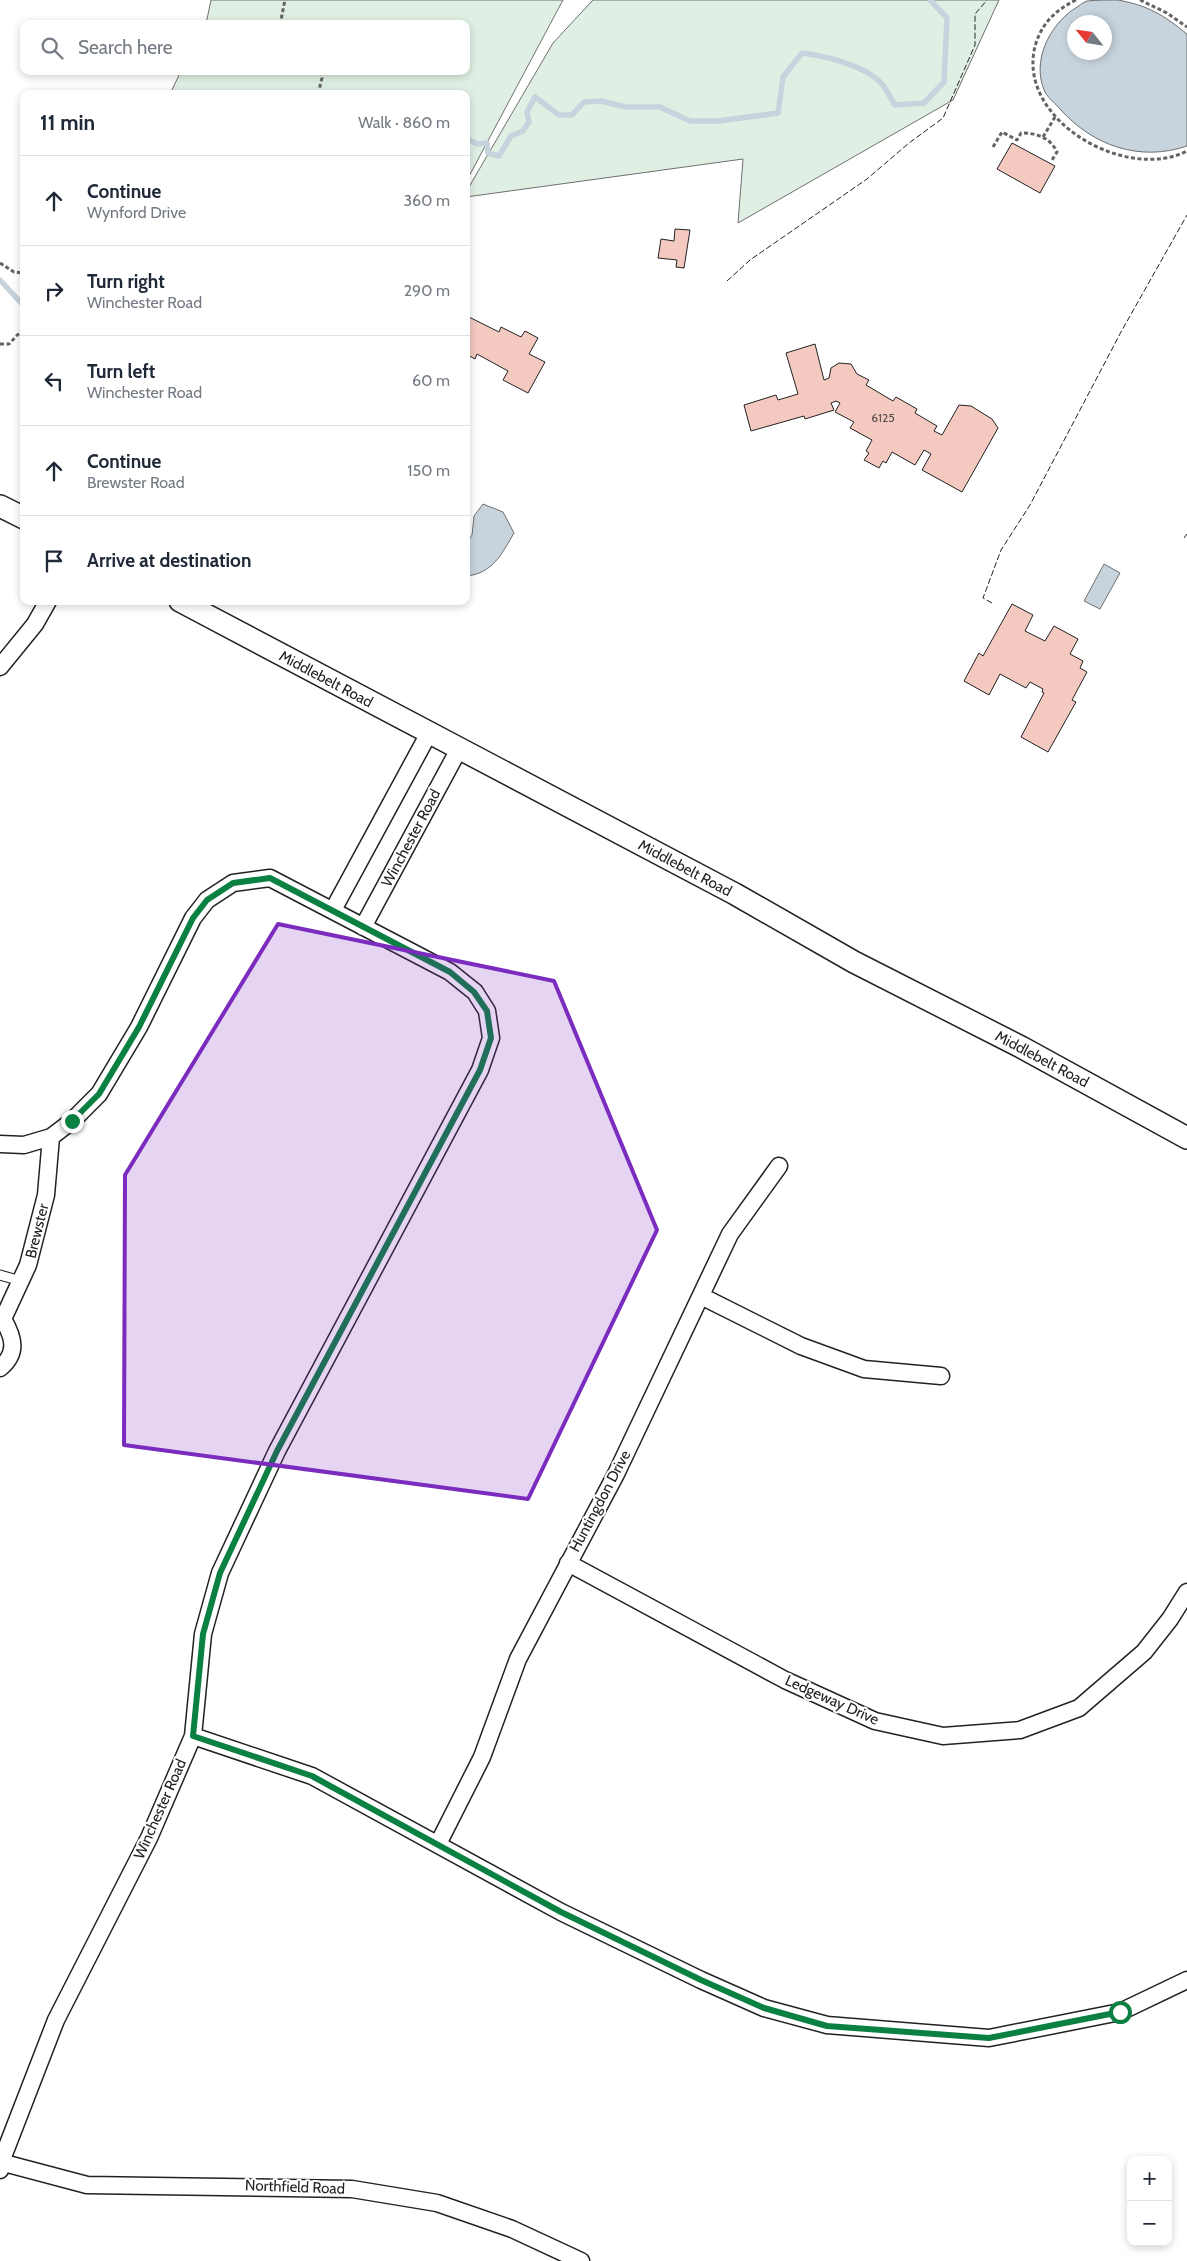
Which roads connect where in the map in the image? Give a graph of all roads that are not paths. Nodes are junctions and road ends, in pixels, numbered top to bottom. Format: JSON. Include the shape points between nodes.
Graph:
{"nodes":[{"id":1,"x":0,"y":506,"type":"edge"},
{"id":2,"x":20,"y":516,"type":"edge"},
{"id":3,"x":46,"y":605,"type":"edge"},
{"id":4,"x":188,"y":605,"type":"edge"},
{"id":5,"x":0,"y":667,"type":"edge"},
{"id":6,"x":429,"y":733,"type":"junction"},
{"id":7,"x":459,"y":749,"type":"junction"},
{"id":8,"x":332,"y":910,"type":"junction"},
{"id":9,"x":363,"y":927,"type":"junction"},
{"id":10,"x":52,"y":1137,"type":"junction"},
{"id":11,"x":1187,"y":1138,"type":"edge"},
{"id":12,"x":0,"y":1144,"type":"edge"},
{"id":13,"x":779,"y":1166,"type":"dead end"},
{"id":14,"x":0,"y":1275,"type":"edge"},
{"id":15,"x":21,"y":1281,"type":"junction"},
{"id":16,"x":701,"y":1296,"type":"junction"},
{"id":17,"x":2,"y":1320,"type":"edge"},
{"id":18,"x":0,"y":1368,"type":"edge"},
{"id":19,"x":941,"y":1376,"type":"dead end"},
{"id":20,"x":568,"y":1563,"type":"junction"},
{"id":21,"x":1187,"y":1592,"type":"edge"},
{"id":22,"x":193,"y":1736,"type":"junction"},
{"id":23,"x":438,"y":1844,"type":"junction"},
{"id":24,"x":1187,"y":1980,"type":"edge"},
{"id":25,"x":0,"y":2165,"type":"edge"},
{"id":26,"x":581,"y":2261,"type":"edge"}],
"edges":[{"from":1,"to":2,"type":"street"},
{"from":3,"to":5,"type":"street","via":[[35,624]]},
{"from":4,"to":6,"type":"street","name":"Middlebelt Road"},
{"from":6,"to":7,"type":"street","name":"Middlebelt Road"},
{"from":6,"to":8,"type":"street"},
{"from":7,"to":9,"type":"street","name":"Winchester Road"},
{"from":7,"to":11,"type":"street","name":"Middlebelt Road"},
{"from":8,"to":9,"type":"street","name":"Winchester Road"},
{"from":8,"to":10,"type":"street","name":"Winchester Road","via":[[270,878],[233,883],[207,900],[193,918],[139,1027],[99,1094]]},
{"from":9,"to":22,"type":"street","name":"Winchester Road","via":[[450,972],[474,992],[487,1011],[491,1038],[480,1070],[277,1451],[220,1573],[203,1634]]},
{"from":10,"to":12,"type":"street","via":[[24,1145]]},
{"from":10,"to":15,"type":"street","name":"Brewster","via":[[46,1195]]},
{"from":13,"to":16,"type":"street","name":"Huntingdon Drive","via":[[730,1234]]},
{"from":14,"to":15,"type":"lane"},
{"from":15,"to":17,"type":"street","name":"Brewster"},
{"from":16,"to":19,"type":"street","via":[[801,1346],[864,1369]]},
{"from":16,"to":20,"type":"street","name":"Huntingdon Drive","via":[[616,1474]]},
{"from":17,"to":18,"type":"street","via":[[13,1343],[9,1360]]},
{"from":20,"to":21,"type":"street","name":"Ledgeway Drive","via":[[785,1680],[875,1721],[943,1736],[1020,1730],[1079,1708],[1144,1652]]},
{"from":20,"to":23,"type":"street","name":"Huntingdon Drive","via":[[518,1659],[482,1757]]},
{"from":22,"to":23,"type":"street","via":[[312,1776]]},
{"from":22,"to":25,"type":"street","name":"Winchester Road","via":[[149,1838],[56,2020]]},
{"from":23,"to":24,"type":"street","via":[[561,1912],[701,1980],[764,2008],[827,2026],[989,2038],[1120,2012]]},
{"from":25,"to":26,"type":"street","name":"Northfield Road","via":[[87,2185],[352,2189],[428,2201],[512,2229]]}]}
